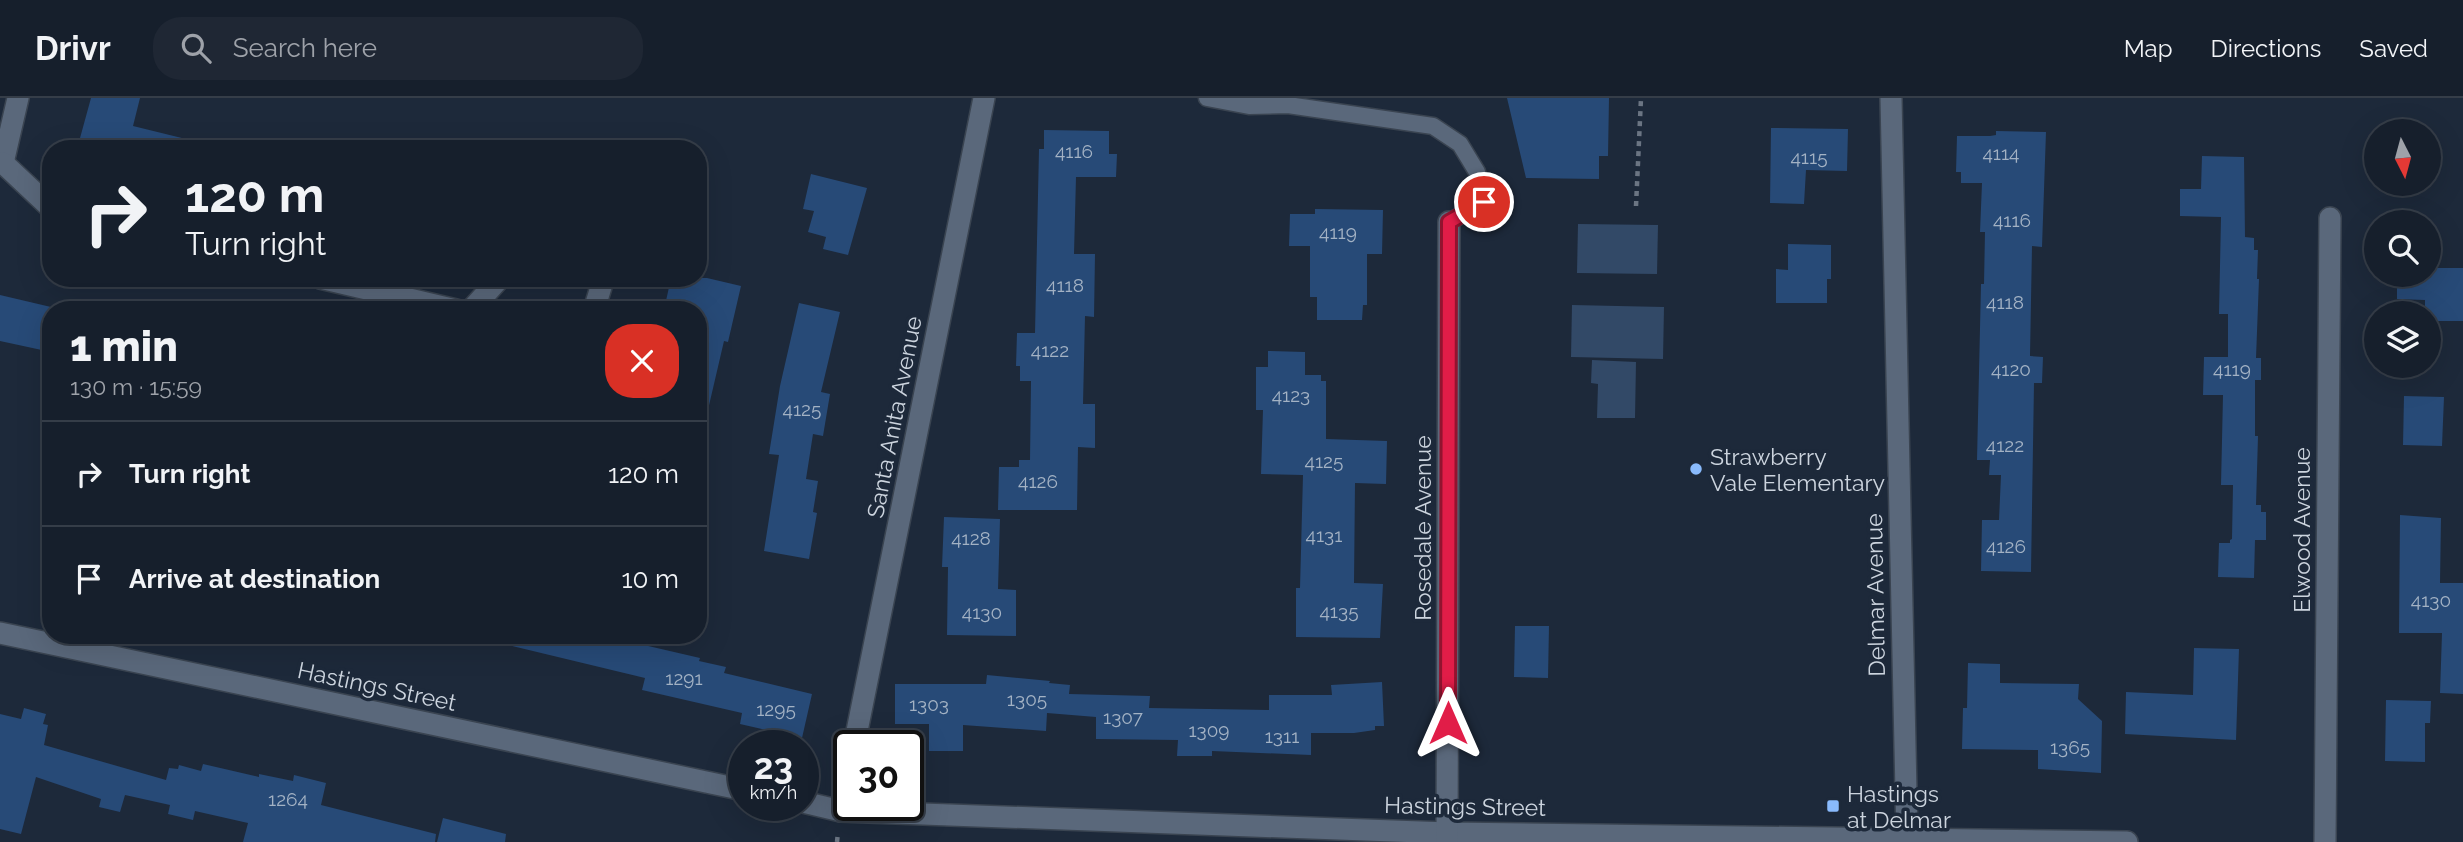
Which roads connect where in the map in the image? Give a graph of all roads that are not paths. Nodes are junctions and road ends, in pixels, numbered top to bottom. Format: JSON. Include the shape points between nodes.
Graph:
{"nodes":[{"id":1,"x":18,"y":98,"type":"edge"},
{"id":2,"x":984,"y":98,"type":"edge"},
{"id":3,"x":1207,"y":98,"type":"edge"},
{"id":4,"x":1891,"y":98,"type":"edge"},
{"id":5,"x":1,"y":164,"type":"edge"},
{"id":6,"x":42,"y":200,"type":"edge"},
{"id":7,"x":2330,"y":218,"type":"dead end"},
{"id":8,"x":1449,"y":222,"type":"joint"},
{"id":9,"x":358,"y":287,"type":"edge"},
{"id":10,"x":492,"y":287,"type":"edge"},
{"id":11,"x":418,"y":301,"type":"edge"},
{"id":12,"x":479,"y":301,"type":"edge"},
{"id":13,"x":0,"y":634,"type":"edge"},
{"id":14,"x":42,"y":643,"type":"edge"},
{"id":15,"x":48,"y":644,"type":"edge"},
{"id":16,"x":858,"y":730,"type":"edge"},
{"id":17,"x":728,"y":787,"type":"edge"},
{"id":18,"x":924,"y":814,"type":"edge"},
{"id":19,"x":1448,"y":837,"type":"edge"},
{"id":20,"x":1907,"y":839,"type":"junction"},
{"id":21,"x":2127,"y":842,"type":"edge"},
{"id":22,"x":2325,"y":842,"type":"edge"}],
"edges":[{"from":1,"to":5,"type":"street"},
{"from":2,"to":16,"type":"street","name":"Santa Anita Avenue"},
{"from":3,"to":8,"type":"lane","via":[[1433,126],[1460,144],[1478,172],[1484,202]]},
{"from":4,"to":20,"type":"street","name":"Delmar Avenue"},
{"from":5,"to":6,"type":"street"},
{"from":7,"to":22,"type":"street","name":"Elwood Avenue"},
{"from":8,"to":19,"type":"street","name":"Rosedale Avenue"},
{"from":9,"to":11,"type":"street"},
{"from":10,"to":12,"type":"street"},
{"from":13,"to":14,"type":"street","name":"Hastings Street"},
{"from":15,"to":17,"type":"street","name":"Hastings Street"},
{"from":18,"to":19,"type":"street","name":"Hastings Street"},
{"from":19,"to":20,"type":"street","name":"Hastings Street"},
{"from":20,"to":21,"type":"street","name":"Hastings Street"}]}
